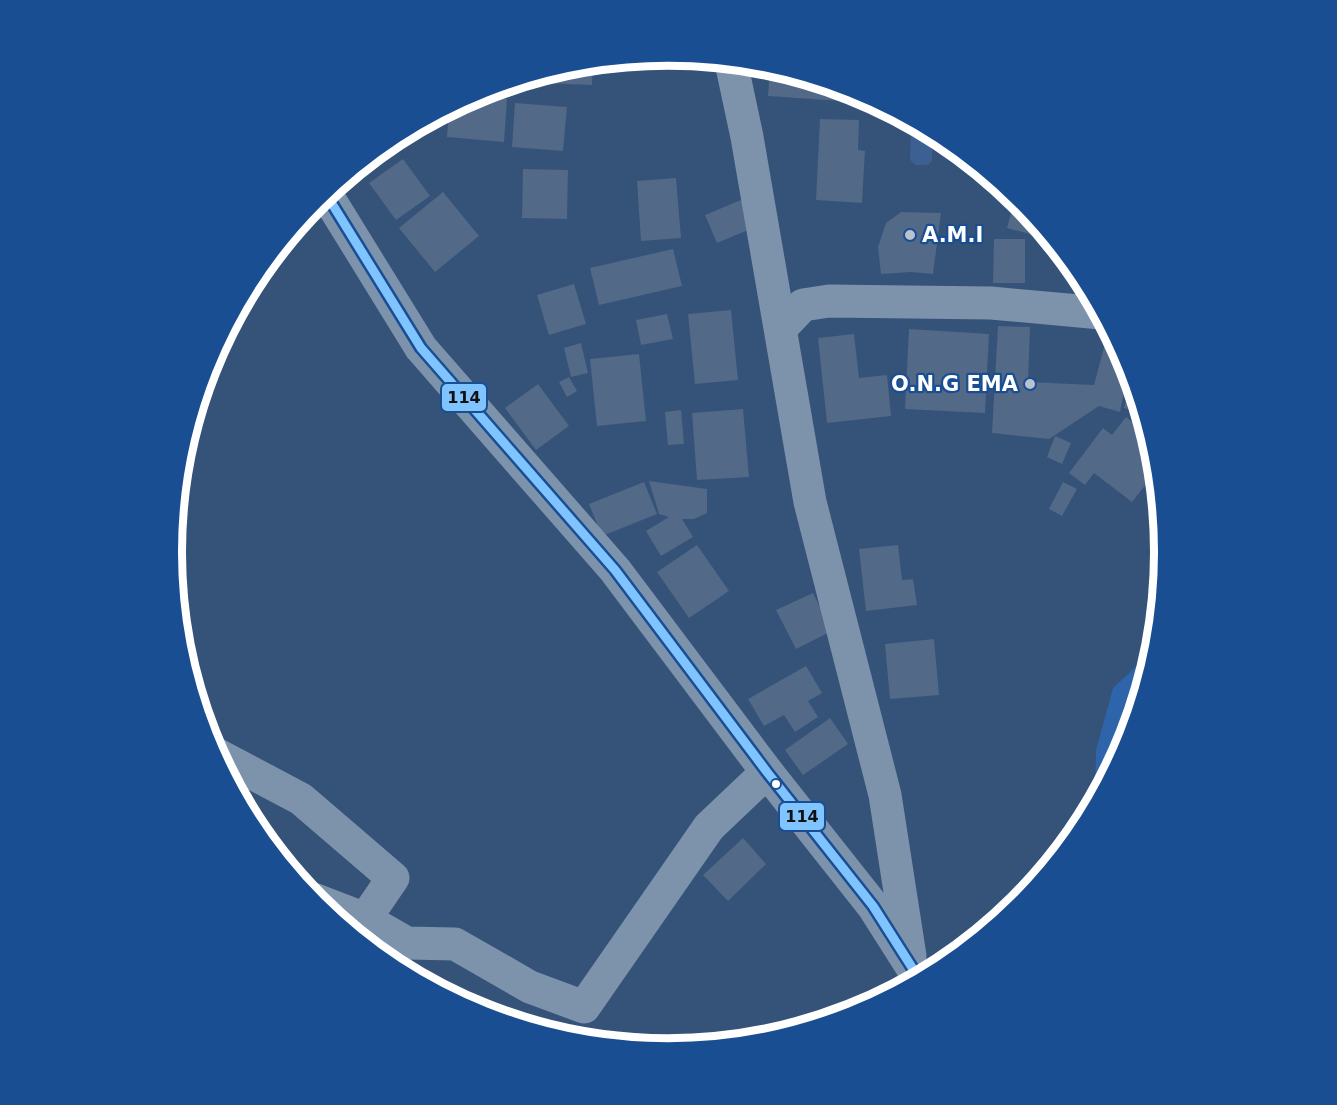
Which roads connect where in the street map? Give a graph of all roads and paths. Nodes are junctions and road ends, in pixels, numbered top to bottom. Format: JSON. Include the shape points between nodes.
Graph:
{"nodes":[{"id":1,"x":733,"y":70,"type":"edge"},
{"id":2,"x":331,"y":202,"type":"edge"},
{"id":3,"x":1092,"y":312,"type":"edge"},
{"id":4,"x":781,"y":328,"type":"junction"},
{"id":5,"x":229,"y":761,"type":"edge"},
{"id":6,"x":767,"y":772,"type":"junction"},
{"id":7,"x":337,"y":908,"type":"edge"},
{"id":8,"x":365,"y":919,"type":"junction"},
{"id":9,"x":913,"y":973,"type":"edge"},
{"id":10,"x":914,"y":973,"type":"edge"}],
"edges":[{"from":1,"to":4,"type":"street"},
{"from":2,"to":6,"type":"street","via":[[421,348],[615,570]]},
{"from":3,"to":4,"type":"street","via":[[991,303],[829,301],[803,305]]},
{"from":4,"to":10,"type":"street","via":[[810,502],[885,795]]},
{"from":5,"to":8,"type":"street","via":[[301,799],[393,878]]},
{"from":6,"to":8,"type":"street","via":[[709,827],[584,1007],[530,987],[455,944],[407,943]]},
{"from":6,"to":9,"type":"street","via":[[873,906]]},
{"from":7,"to":8,"type":"street"}]}
